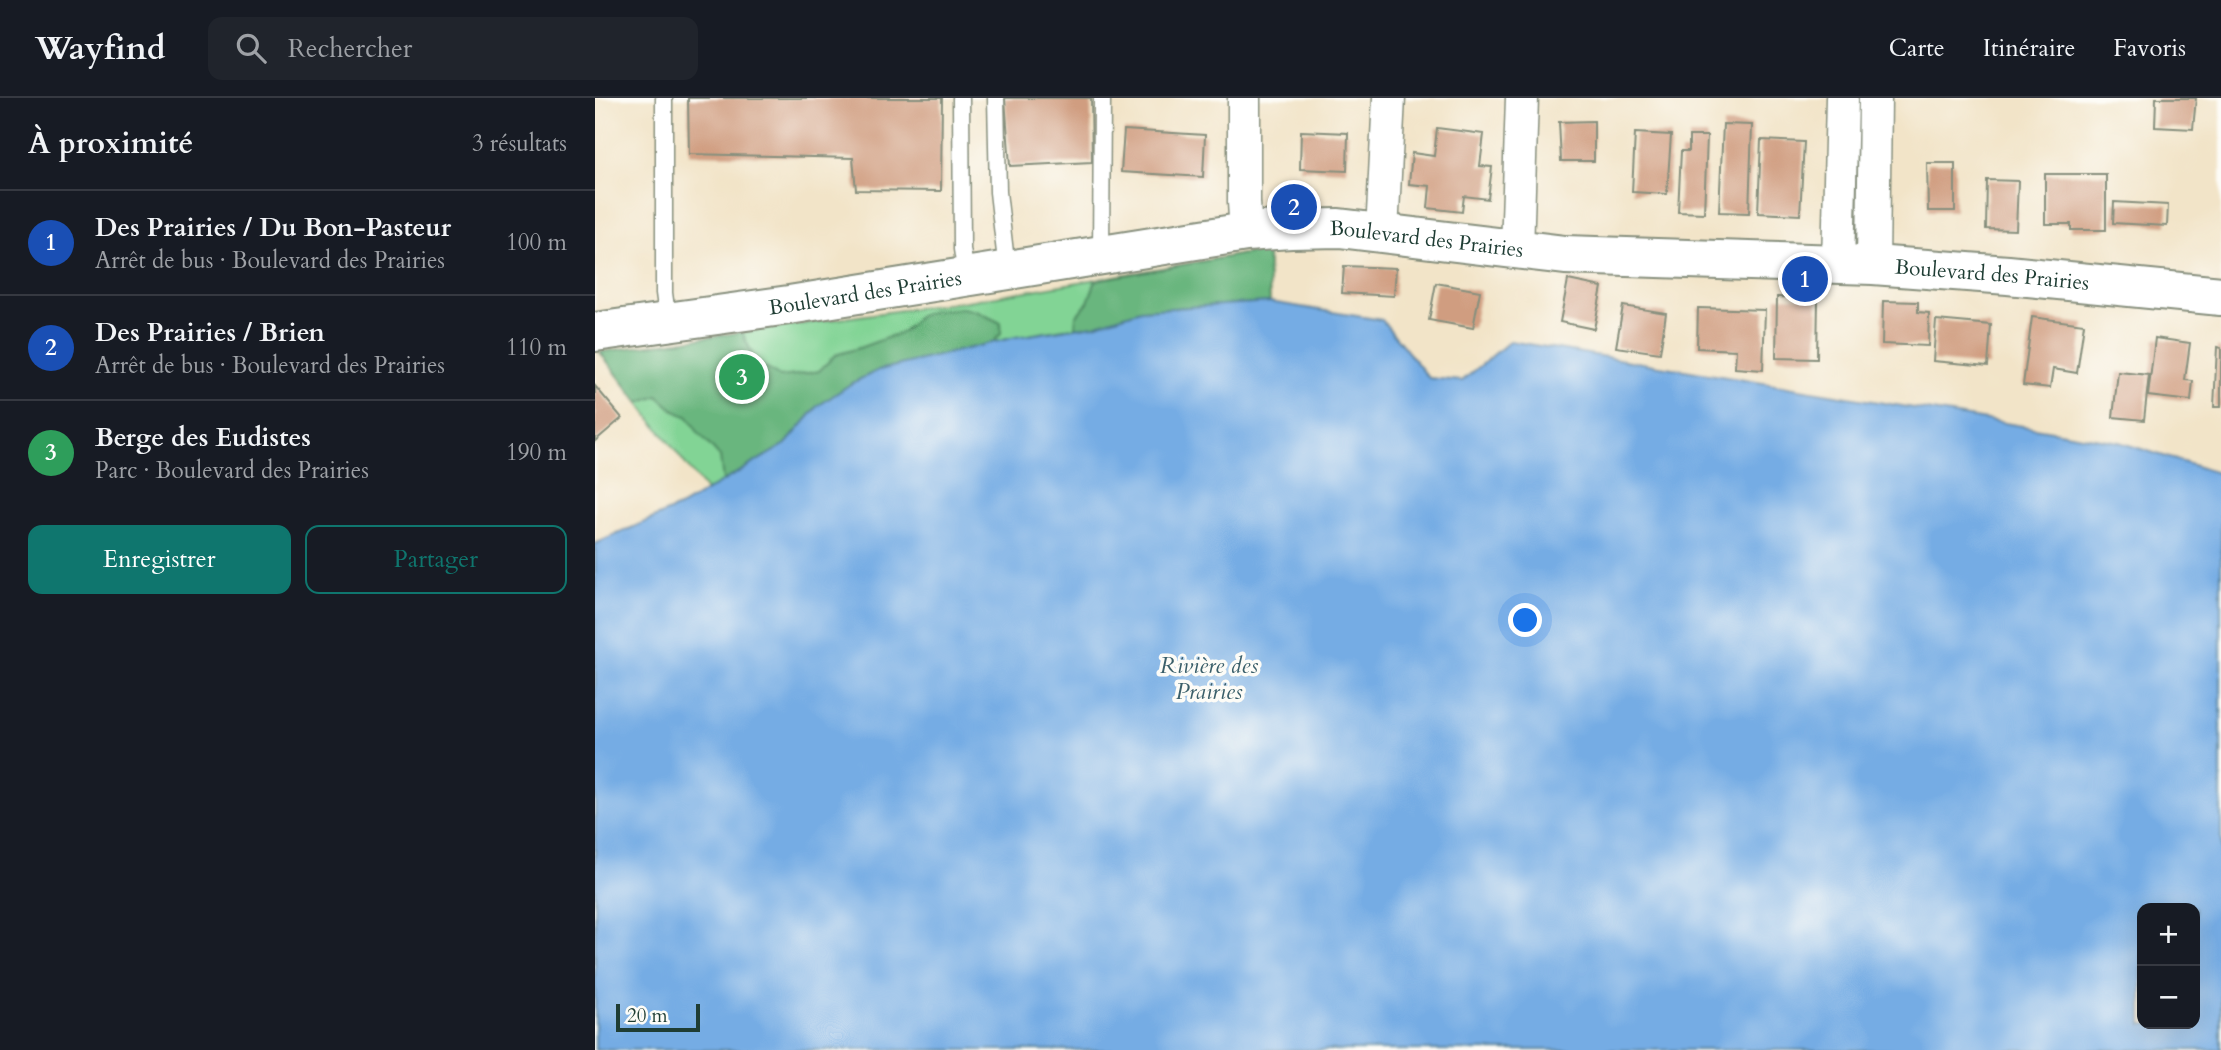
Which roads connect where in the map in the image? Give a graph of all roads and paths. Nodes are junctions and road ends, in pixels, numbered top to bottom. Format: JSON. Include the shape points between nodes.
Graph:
{"nodes":[{"id":1,"x":664,"y":98,"type":"edge"},
{"id":2,"x":961,"y":98,"type":"edge"},
{"id":3,"x":996,"y":98,"type":"edge"},
{"id":4,"x":1103,"y":98,"type":"edge"},
{"id":5,"x":1244,"y":98,"type":"edge"},
{"id":6,"x":1389,"y":98,"type":"edge"},
{"id":7,"x":1522,"y":98,"type":"edge"},
{"id":8,"x":1842,"y":98,"type":"edge"},
{"id":9,"x":1875,"y":98,"type":"edge"},
{"id":10,"x":1246,"y":232,"type":"junction"},
{"id":11,"x":1382,"y":232,"type":"junction"},
{"id":12,"x":1517,"y":250,"type":"junction"},
{"id":13,"x":1101,"y":255,"type":"junction"},
{"id":14,"x":1856,"y":265,"type":"junction"},
{"id":15,"x":1007,"y":270,"type":"junction"},
{"id":16,"x":966,"y":276,"type":"junction"},
{"id":17,"x":2221,"y":296,"type":"edge"},
{"id":18,"x":668,"y":322,"type":"junction"},
{"id":19,"x":595,"y":332,"type":"edge"}],
"edges":[{"from":1,"to":18,"type":"lane"},
{"from":2,"to":16,"type":"lane"},
{"from":3,"to":15,"type":"lane","via":[[998,192]]},
{"from":4,"to":13,"type":"lane"},
{"from":5,"to":10,"type":"street"},
{"from":6,"to":11,"type":"street"},
{"from":7,"to":12,"type":"street"},
{"from":8,"to":14,"type":"street"},
{"from":9,"to":14,"type":"street"},
{"from":10,"to":11,"type":"street","name":"Boulevard des Prairies","via":[[1310,228]]},
{"from":10,"to":13,"type":"street","name":"Boulevard des Prairies"},
{"from":11,"to":12,"type":"street","name":"Boulevard des Prairies"},
{"from":12,"to":14,"type":"street","name":"Boulevard des Prairies"},
{"from":13,"to":15,"type":"street","name":"Boulevard des Prairies"},
{"from":14,"to":17,"type":"street","name":"Boulevard des Prairies"},
{"from":15,"to":16,"type":"street","name":"Boulevard des Prairies"},
{"from":16,"to":18,"type":"street","name":"Boulevard des Prairies"},
{"from":18,"to":19,"type":"street","name":"Boulevard des Prairies"}]}
